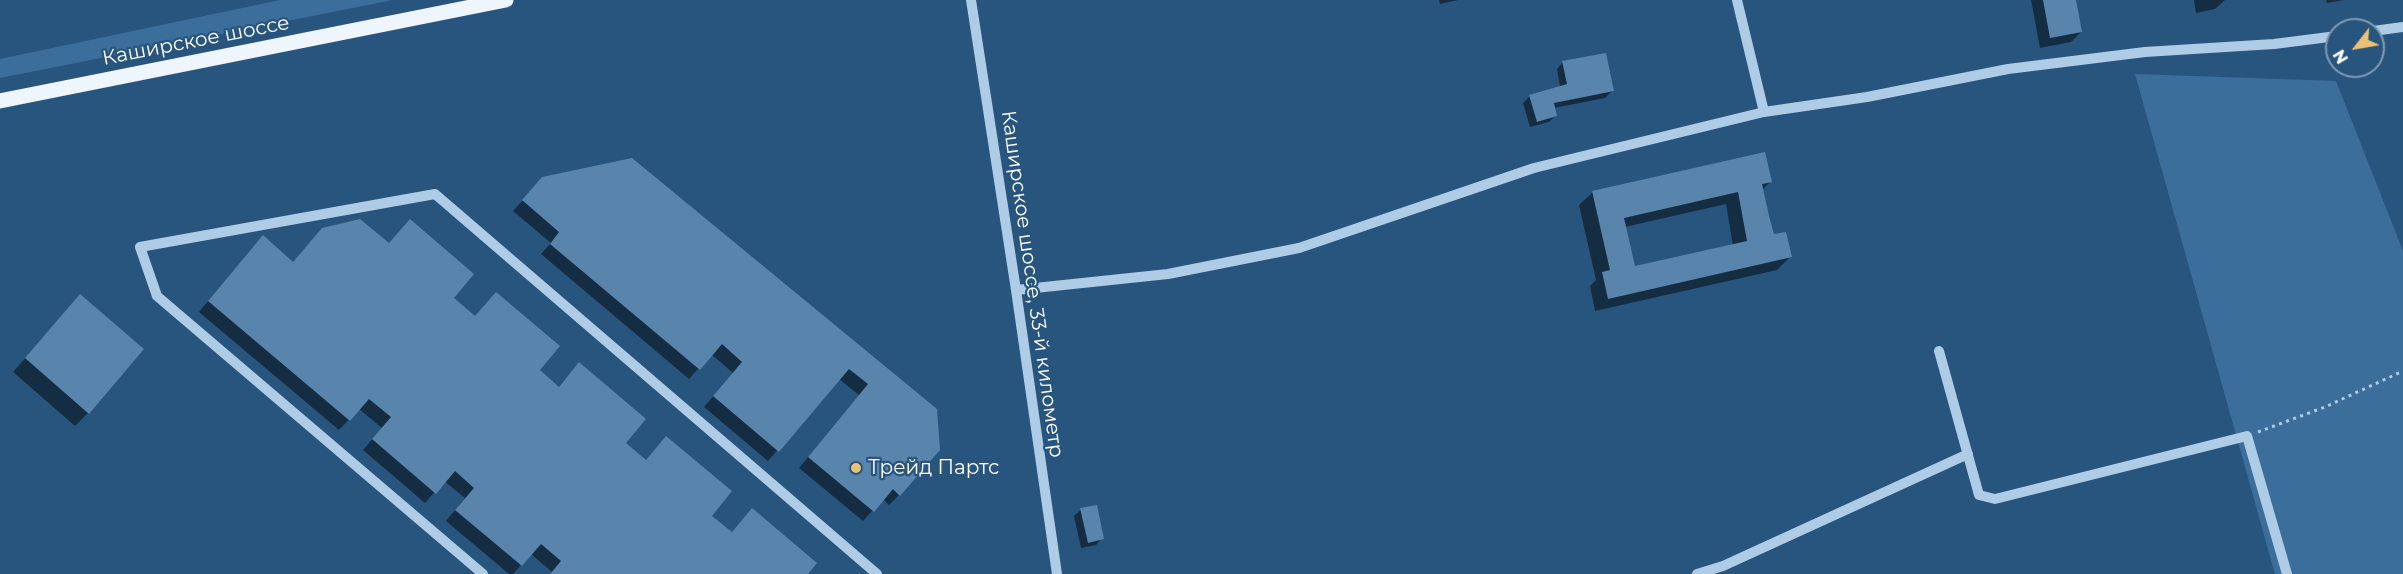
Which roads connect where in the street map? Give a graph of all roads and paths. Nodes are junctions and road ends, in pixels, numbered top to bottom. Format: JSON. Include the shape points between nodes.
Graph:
{"nodes":[{"id":1,"x":506,"y":0,"type":"edge"},
{"id":2,"x":971,"y":0,"type":"edge"},
{"id":3,"x":1737,"y":0,"type":"edge"},
{"id":4,"x":2403,"y":27,"type":"edge"},
{"id":5,"x":2385,"y":29,"type":"edge"},
{"id":6,"x":2325,"y":38,"type":"edge"},
{"id":7,"x":0,"y":102,"type":"edge"},
{"id":8,"x":1764,"y":112,"type":"junction"},
{"id":9,"x":1016,"y":290,"type":"junction"},
{"id":10,"x":1939,"y":351,"type":"dead end"},
{"id":11,"x":2403,"y":371,"type":"edge"},
{"id":12,"x":2247,"y":436,"type":"junction"},
{"id":13,"x":1968,"y":454,"type":"junction"},
{"id":14,"x":483,"y":574,"type":"edge"},
{"id":15,"x":877,"y":574,"type":"edge"},
{"id":16,"x":1057,"y":574,"type":"edge"},
{"id":17,"x":1697,"y":574,"type":"edge"},
{"id":18,"x":2288,"y":574,"type":"edge"}],
"edges":[{"from":1,"to":7,"type":"main road","name":"Каширское шоссе"},
{"from":2,"to":9,"type":"lane","name":"Каширское шоссе, 33-й километр"},
{"from":3,"to":8,"type":"lane"},
{"from":4,"to":5,"type":"lane"},
{"from":6,"to":8,"type":"lane","via":[[2145,52],[2008,69],[1867,97]]},
{"from":8,"to":9,"type":"lane","via":[[1534,168],[1299,248],[1168,274]]},
{"from":9,"to":16,"type":"lane","name":"Каширское шоссе, 33-й километр"},
{"from":10,"to":13,"type":"lane"},
{"from":11,"to":12,"type":"path","via":[[2325,407]]},
{"from":12,"to":13,"type":"lane","via":[[1995,499],[1978,495]]},
{"from":12,"to":18,"type":"lane"},
{"from":13,"to":17,"type":"lane","via":[[1723,566]]},
{"from":14,"to":15,"type":"lane","via":[[157,296],[140,247],[435,194]]}]}
